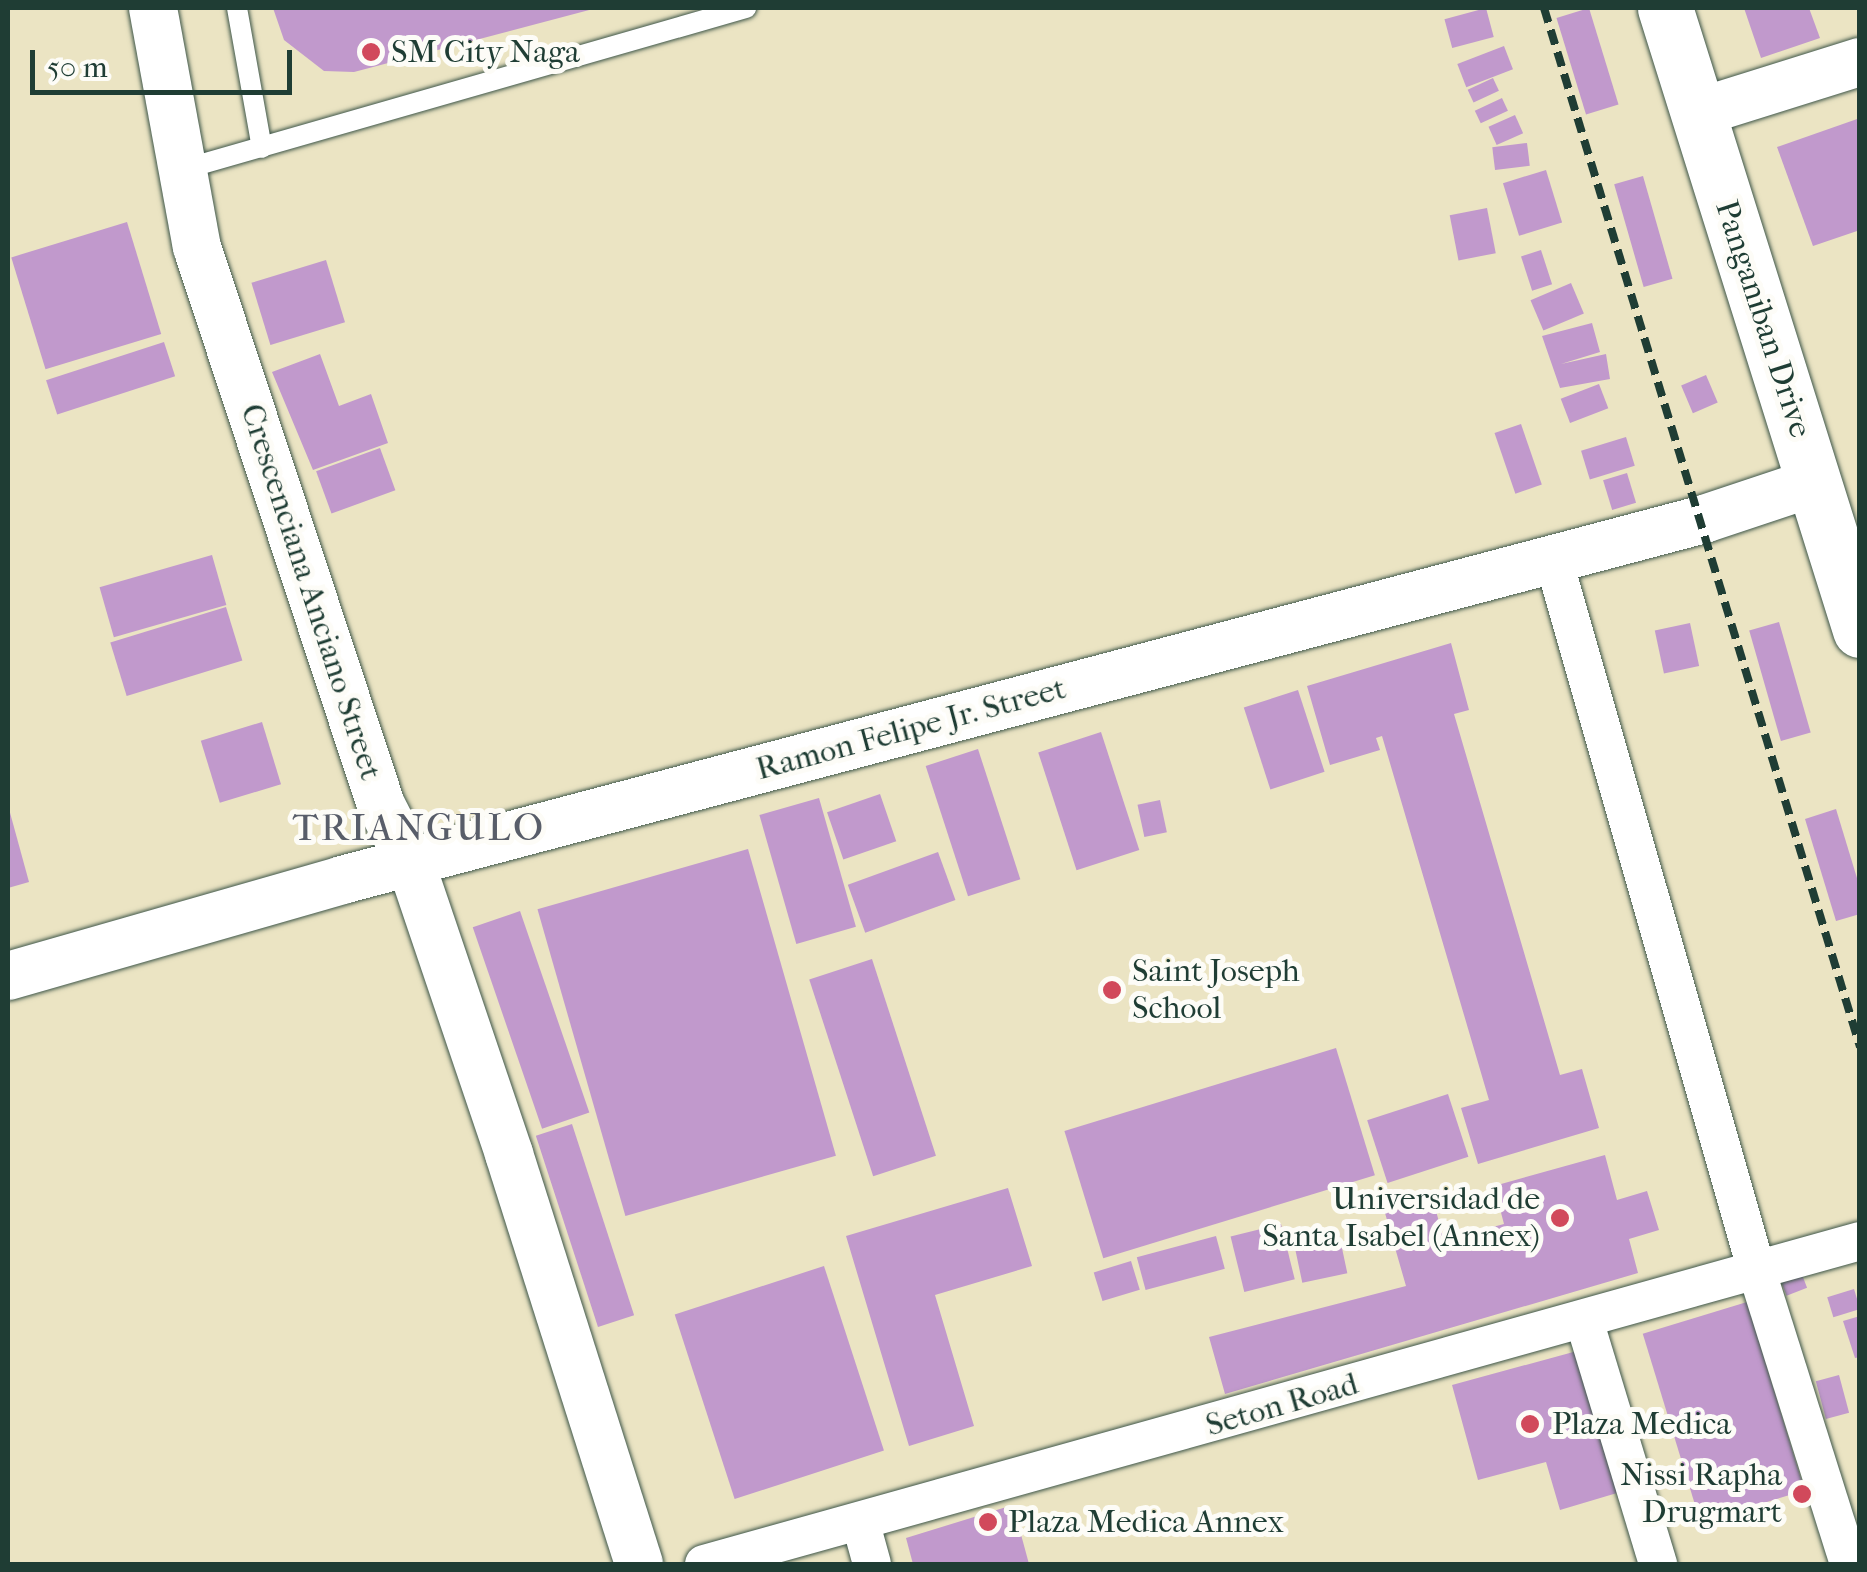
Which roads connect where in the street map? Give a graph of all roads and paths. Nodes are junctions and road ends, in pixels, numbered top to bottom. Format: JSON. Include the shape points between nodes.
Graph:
{"nodes":[{"id":1,"x":153,"y":8,"type":"edge"},
{"id":2,"x":238,"y":8,"type":"edge"},
{"id":3,"x":746,"y":8,"type":"edge"},
{"id":4,"x":1665,"y":8,"type":"edge"},
{"id":5,"x":1860,"y":62,"type":"edge"},
{"id":6,"x":1697,"y":113,"type":"junction"},
{"id":7,"x":262,"y":148,"type":"junction"},
{"id":8,"x":179,"y":171,"type":"junction"},
{"id":9,"x":1815,"y":482,"type":"junction"},
{"id":10,"x":1553,"y":558,"type":"junction"},
{"id":11,"x":1860,"y":630,"type":"edge"},
{"id":12,"x":410,"y":864,"type":"junction"},
{"id":13,"x":8,"y":976,"type":"edge"},
{"id":14,"x":1860,"y":1240,"type":"edge"},
{"id":15,"x":1757,"y":1272,"type":"junction"},
{"id":16,"x":1584,"y":1320,"type":"junction"},
{"id":17,"x":861,"y":1524,"type":"junction"},
{"id":18,"x":639,"y":1564,"type":"edge"},
{"id":19,"x":707,"y":1564,"type":"edge"},
{"id":20,"x":872,"y":1564,"type":"edge"},
{"id":21,"x":1658,"y":1564,"type":"edge"},
{"id":22,"x":1849,"y":1564,"type":"edge"}],
"edges":[{"from":1,"to":8,"type":"street","name":"Crescenciana Anciano Street"},
{"from":2,"to":7,"type":"lane"},
{"from":3,"to":7,"type":"lane"},
{"from":4,"to":6,"type":"main road","name":"Panganiban Drive"},
{"from":5,"to":6,"type":"street"},
{"from":6,"to":9,"type":"main road","name":"Panganiban Drive"},
{"from":7,"to":8,"type":"lane"},
{"from":8,"to":12,"type":"street","name":"Crescenciana Anciano Street","via":[[196,248],[381,805]]},
{"from":9,"to":10,"type":"street","name":"Ramon Felipe Jr. Street"},
{"from":9,"to":11,"type":"main road","name":"Panganiban Drive"},
{"from":10,"to":12,"type":"street","name":"Ramon Felipe Jr. Street"},
{"from":10,"to":15,"type":"street"},
{"from":12,"to":13,"type":"street","name":"Ramon Felipe Jr. Street"},
{"from":12,"to":18,"type":"street","name":"Crescenciana Anciano Street"},
{"from":14,"to":15,"type":"street","name":"Seton Road"},
{"from":15,"to":16,"type":"street","name":"Seton Road"},
{"from":15,"to":22,"type":"street"},
{"from":16,"to":17,"type":"street","name":"Seton Road"},
{"from":16,"to":21,"type":"street"},
{"from":17,"to":19,"type":"street","name":"Seton Road"},
{"from":17,"to":20,"type":"street"}]}
